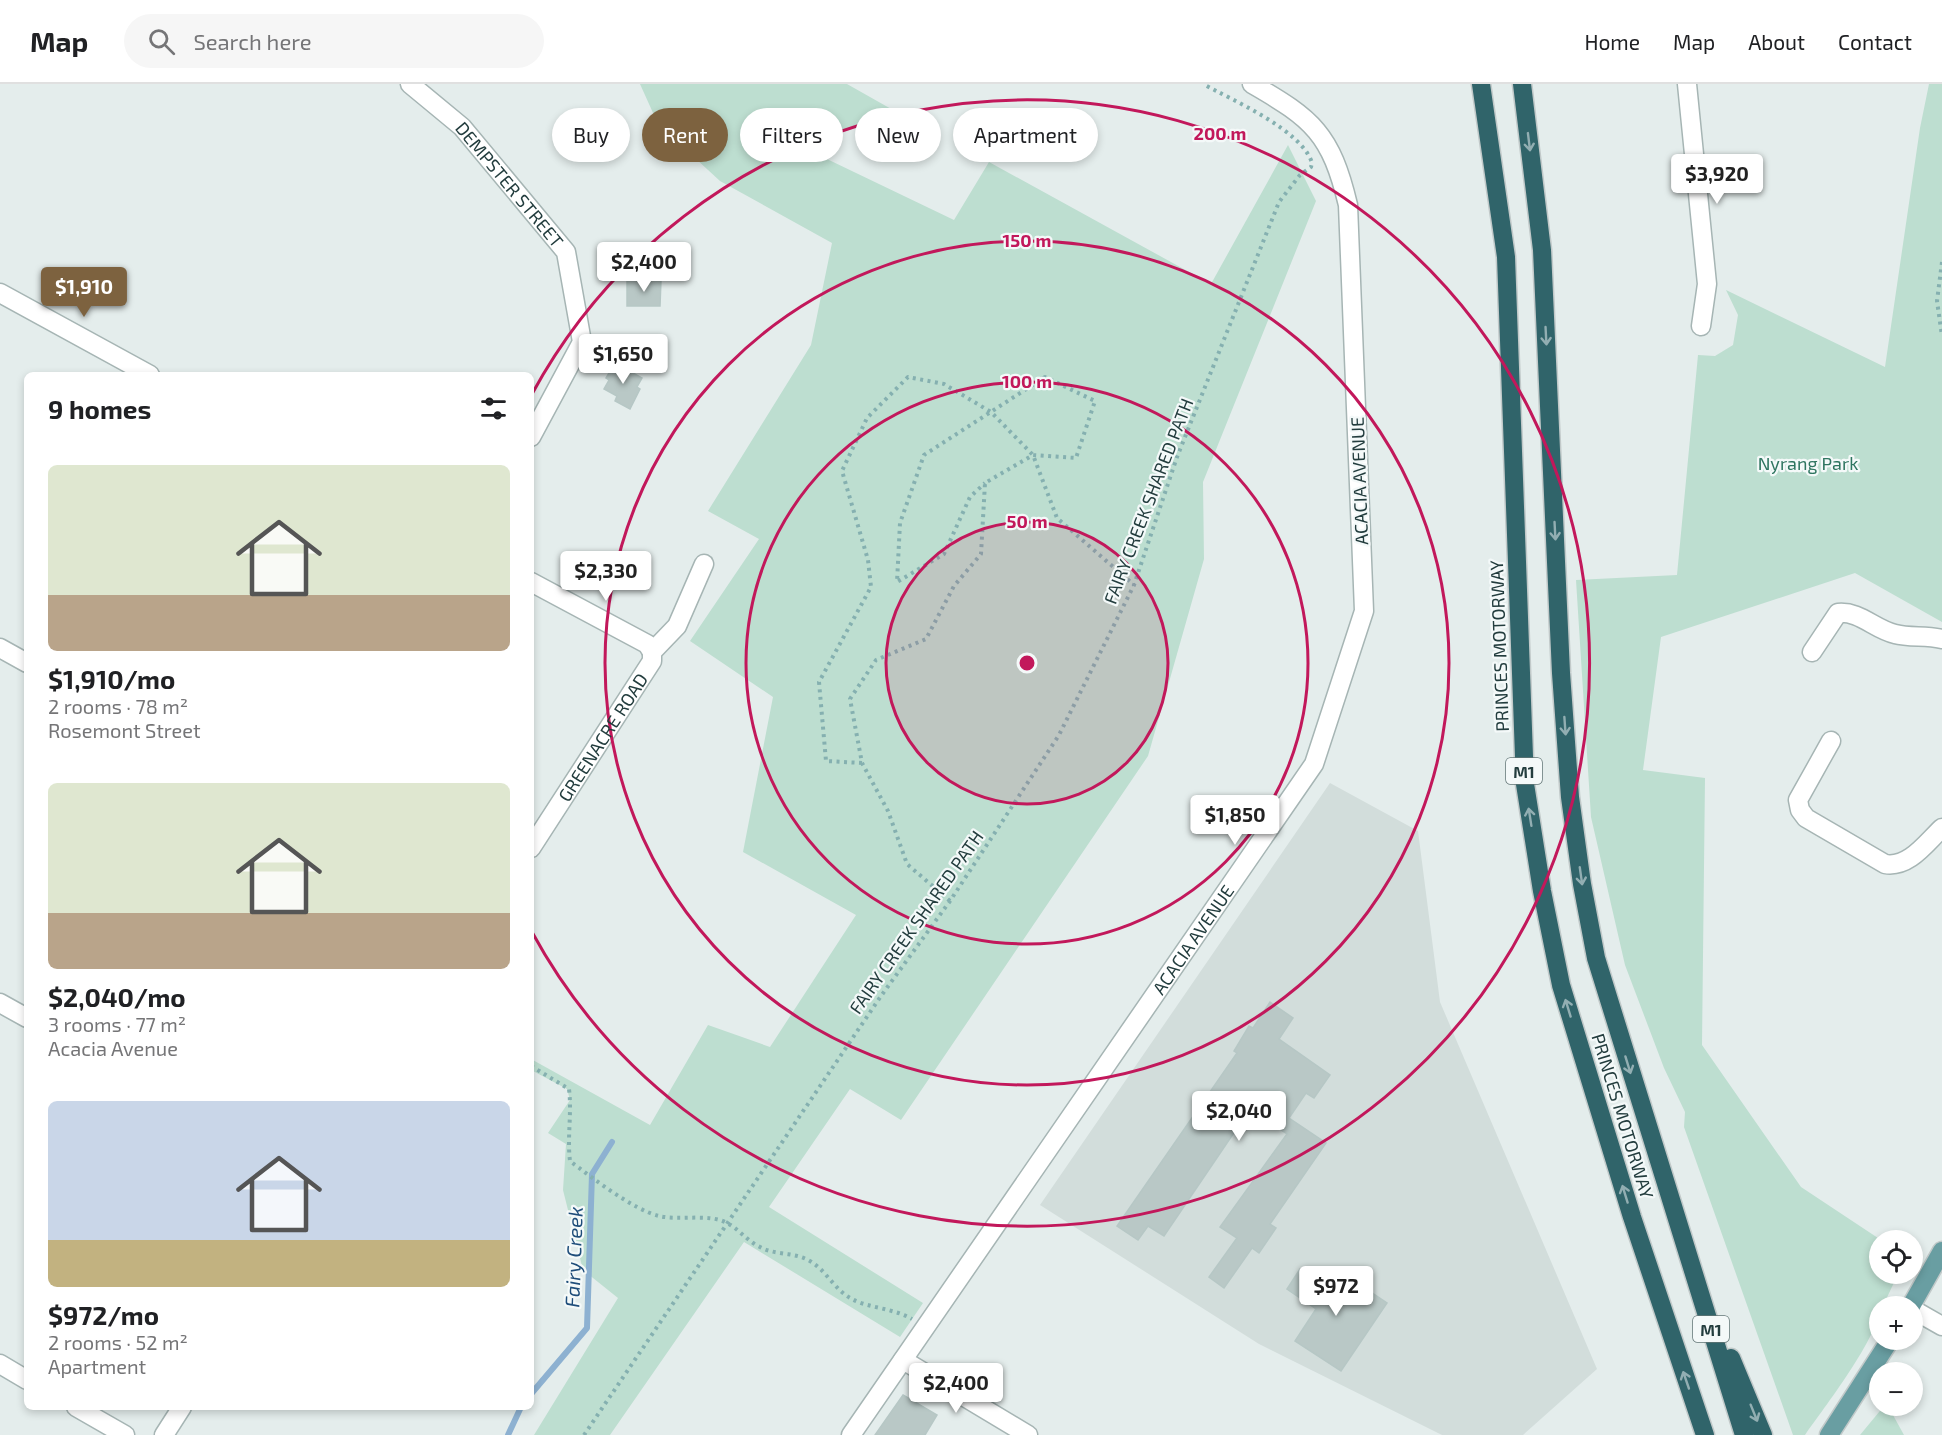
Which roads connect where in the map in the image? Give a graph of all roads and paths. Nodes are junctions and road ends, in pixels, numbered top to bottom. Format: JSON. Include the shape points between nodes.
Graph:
{"nodes":[{"id":1,"x":410,"y":84,"type":"edge"},
{"id":2,"x":1203,"y":84,"type":"edge"},
{"id":3,"x":1252,"y":84,"type":"edge"},
{"id":4,"x":1480,"y":84,"type":"edge"},
{"id":5,"x":1522,"y":84,"type":"edge"},
{"id":6,"x":1687,"y":84,"type":"edge"},
{"id":7,"x":1942,"y":262,"type":"edge"},
{"id":8,"x":0,"y":293,"type":"edge"},
{"id":9,"x":1701,"y":326,"type":"dead end"},
{"id":10,"x":1942,"y":336,"type":"edge"},
{"id":11,"x":145,"y":372,"type":"edge"},
{"id":12,"x":991,"y":412,"type":"junction"},
{"id":13,"x":534,"y":431,"type":"edge"},
{"id":14,"x":1033,"y":455,"type":"junction"},
{"id":15,"x":985,"y":483,"type":"junction"},
{"id":16,"x":704,"y":564,"type":"dead end"},
{"id":17,"x":534,"y":584,"type":"edge"},
{"id":18,"x":1134,"y":585,"type":"junction"},
{"id":19,"x":1942,"y":639,"type":"edge"},
{"id":20,"x":0,"y":648,"type":"edge"},
{"id":21,"x":652,"y":652,"type":"junction"},
{"id":22,"x":1812,"y":652,"type":"dead end"},
{"id":23,"x":24,"y":661,"type":"edge"},
{"id":24,"x":1831,"y":741,"type":"dead end"},
{"id":25,"x":862,"y":764,"type":"junction"},
{"id":26,"x":1942,"y":828,"type":"edge"},
{"id":27,"x":534,"y":843,"type":"edge"},
{"id":28,"x":950,"y":901,"type":"junction"},
{"id":29,"x":0,"y":1003,"type":"edge"},
{"id":30,"x":24,"y":1016,"type":"edge"},
{"id":31,"x":534,"y":1068,"type":"edge"},
{"id":32,"x":726,"y":1222,"type":"junction"},
{"id":33,"x":1677,"y":1222,"type":"junction"},
{"id":34,"x":1942,"y":1251,"type":"edge"},
{"id":35,"x":1918,"y":1296,"type":"edge"},
{"id":36,"x":1923,"y":1315,"type":"edge"},
{"id":37,"x":908,"y":1316,"type":"dead end"},
{"id":38,"x":1942,"y":1326,"type":"edge"},
{"id":39,"x":1884,"y":1350,"type":"edge"},
{"id":40,"x":903,"y":1360,"type":"junction"},
{"id":41,"x":0,"y":1364,"type":"edge"},
{"id":42,"x":24,"y":1378,"type":"edge"},
{"id":43,"x":81,"y":1410,"type":"edge"},
{"id":44,"x":180,"y":1410,"type":"edge"},
{"id":45,"x":125,"y":1435,"type":"edge"},
{"id":46,"x":164,"y":1435,"type":"edge"},
{"id":47,"x":584,"y":1435,"type":"edge"},
{"id":48,"x":851,"y":1435,"type":"edge"},
{"id":49,"x":1028,"y":1435,"type":"edge"},
{"id":50,"x":1705,"y":1435,"type":"edge"},
{"id":51,"x":1744,"y":1435,"type":"edge"},
{"id":52,"x":1763,"y":1435,"type":"edge"},
{"id":53,"x":1829,"y":1435,"type":"edge"}],
"edges":[{"from":1,"to":13,"type":"street","name":"DEMPSTER STREET","via":[[462,127],[566,252],[582,342]]},
{"from":2,"to":18,"type":"path","name":"FAIRY CREEK SHARED PATH","via":[[1282,129],[1312,163],[1279,202],[1177,457]]},
{"from":3,"to":40,"type":"street","name":"ACACIA AVENUE","via":[[1295,108],[1322,136],[1339,168],[1348,205],[1364,611],[1314,764]]},
{"from":50,"to":4,"type":"highway","name":"PRINCES MOTORWAY","number":"M1","one_way":true,"via":[[1632,1217],[1568,1007],[1542,891],[1525,784],[1506,257]]},
{"from":5,"to":33,"type":"highway","name":"PRINCES MOTORWAY","number":"M1","one_way":true,"via":[[1542,250],[1570,797],[1596,958]]},
{"from":6,"to":9,"type":"street","via":[[1707,284]]},
{"from":7,"to":10,"type":"path","via":[[1937,301]]},
{"from":8,"to":11,"type":"street"},
{"from":12,"to":14,"type":"path"},
{"from":12,"to":14,"type":"path","via":[[1045,377],[1095,401],[1077,458]]},
{"from":12,"to":15,"type":"path","via":[[924,455],[900,523],[897,582],[945,554],[969,497]]},
{"from":12,"to":25,"type":"path","via":[[944,384],[908,377],[867,418],[842,471],[868,560],[870,587],[819,682],[826,761]]},
{"from":14,"to":15,"type":"path"},
{"from":14,"to":18,"type":"path","via":[[1057,518]]},
{"from":15,"to":25,"type":"path","via":[[981,554],[954,586],[926,639],[876,660],[850,699]]},
{"from":16,"to":21,"type":"street","name":"GREENACRE ROAD","via":[[677,626]]},
{"from":17,"to":21,"type":"street","via":[[647,644]]},
{"from":18,"to":28,"type":"path","name":"FAIRY CREEK SHARED PATH","via":[[1059,735]]},
{"from":19,"to":22,"type":"street","via":[[1894,634],[1850,612],[1838,613]]},
{"from":20,"to":23,"type":"street"},
{"from":21,"to":27,"type":"street","name":"GREENACRE ROAD","via":[[652,661]]},
{"from":24,"to":26,"type":"street","via":[[1798,800],[1806,818],[1885,864],[1896,866]]},
{"from":25,"to":28,"type":"path","via":[[888,811],[906,864]]},
{"from":28,"to":32,"type":"path","name":"FAIRY CREEK SHARED PATH"},
{"from":29,"to":30,"type":"street"},
{"from":31,"to":32,"type":"path","via":[[569,1089],[570,1161],[582,1171],[639,1209],[685,1220],[708,1218]]},
{"from":32,"to":37,"type":"path","via":[[761,1248],[809,1260],[839,1292],[855,1301]]},
{"from":32,"to":47,"type":"path","name":"FAIRY CREEK SHARED PATH"},
{"from":33,"to":51,"type":"highway","name":"PRINCES MOTORWAY","number":"M1"},
{"from":33,"to":52,"type":"highway","one_way":true},
{"from":34,"to":35,"type":"main road"},
{"from":36,"to":38,"type":"street"},
{"from":39,"to":53,"type":"main road"},
{"from":40,"to":48,"type":"street","name":"ACACIA AVENUE"},
{"from":40,"to":49,"type":"street"},
{"from":41,"to":42,"type":"street"},
{"from":43,"to":45,"type":"street"},
{"from":44,"to":46,"type":"street"}]}
